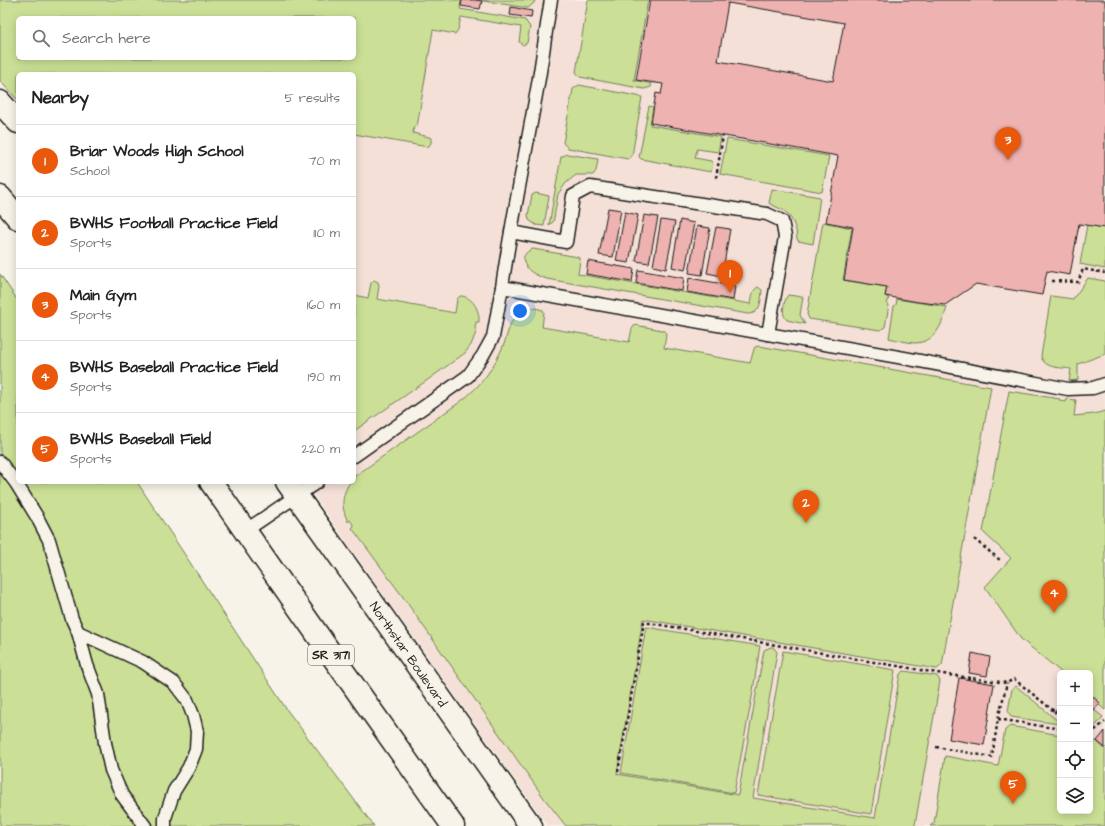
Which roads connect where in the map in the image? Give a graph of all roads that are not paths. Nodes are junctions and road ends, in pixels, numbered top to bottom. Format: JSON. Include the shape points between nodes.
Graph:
{"nodes":[{"id":1,"x":551,"y":0,"type":"edge"},
{"id":2,"x":0,"y":102,"type":"edge"},
{"id":3,"x":16,"y":120,"type":"edge"},
{"id":4,"x":0,"y":197,"type":"edge"},
{"id":5,"x":16,"y":216,"type":"edge"},
{"id":6,"x":511,"y":232,"type":"junction"},
{"id":7,"x":502,"y":287,"type":"junction"},
{"id":8,"x":768,"y":334,"type":"junction"},
{"id":9,"x":1105,"y":384,"type":"edge"},
{"id":10,"x":356,"y":455,"type":"edge"},
{"id":11,"x":0,"y":462,"type":"edge"},
{"id":12,"x":16,"y":483,"type":"edge"},
{"id":13,"x":17,"y":484,"type":"edge"},
{"id":14,"x":212,"y":484,"type":"edge"},
{"id":15,"x":310,"y":484,"type":"edge"},
{"id":16,"x":292,"y":489,"type":"edge"},
{"id":17,"x":245,"y":531,"type":"junction"},
{"id":18,"x":78,"y":632,"type":"junction"},
{"id":19,"x":145,"y":826,"type":"edge"},
{"id":20,"x":165,"y":826,"type":"edge"},
{"id":21,"x":453,"y":826,"type":"edge"},
{"id":22,"x":531,"y":826,"type":"edge"}],
"edges":[{"from":1,"to":6,"type":"lane"},
{"from":2,"to":3,"type":"main road"},
{"from":4,"to":5,"type":"main road"},
{"from":6,"to":7,"type":"lane"},
{"from":6,"to":8,"type":"lane","via":[[566,242],[573,196],[590,187],[767,214],[782,221],[784,237]]},
{"from":7,"to":8,"type":"lane"},
{"from":7,"to":10,"type":"lane","via":[[493,337],[468,376]]},
{"from":8,"to":9,"type":"lane","via":[[1068,389],[1093,388]]},
{"from":11,"to":12,"type":"lane"},
{"from":13,"to":18,"type":"lane","via":[[48,540]]},
{"from":14,"to":17,"type":"main road","number":"SR 3171"},
{"from":15,"to":16,"type":"lane"},
{"from":16,"to":17,"type":"lane"},
{"from":16,"to":22,"type":"main road","name":"Northstar Boulevard"},
{"from":17,"to":21,"type":"main road","number":"SR 3171"},
{"from":18,"to":19,"type":"lane","via":[[98,694],[111,770],[122,795]]},
{"from":18,"to":20,"type":"lane","via":[[143,662],[174,683],[187,700],[197,731],[196,749],[189,767],[174,791]]}]}
